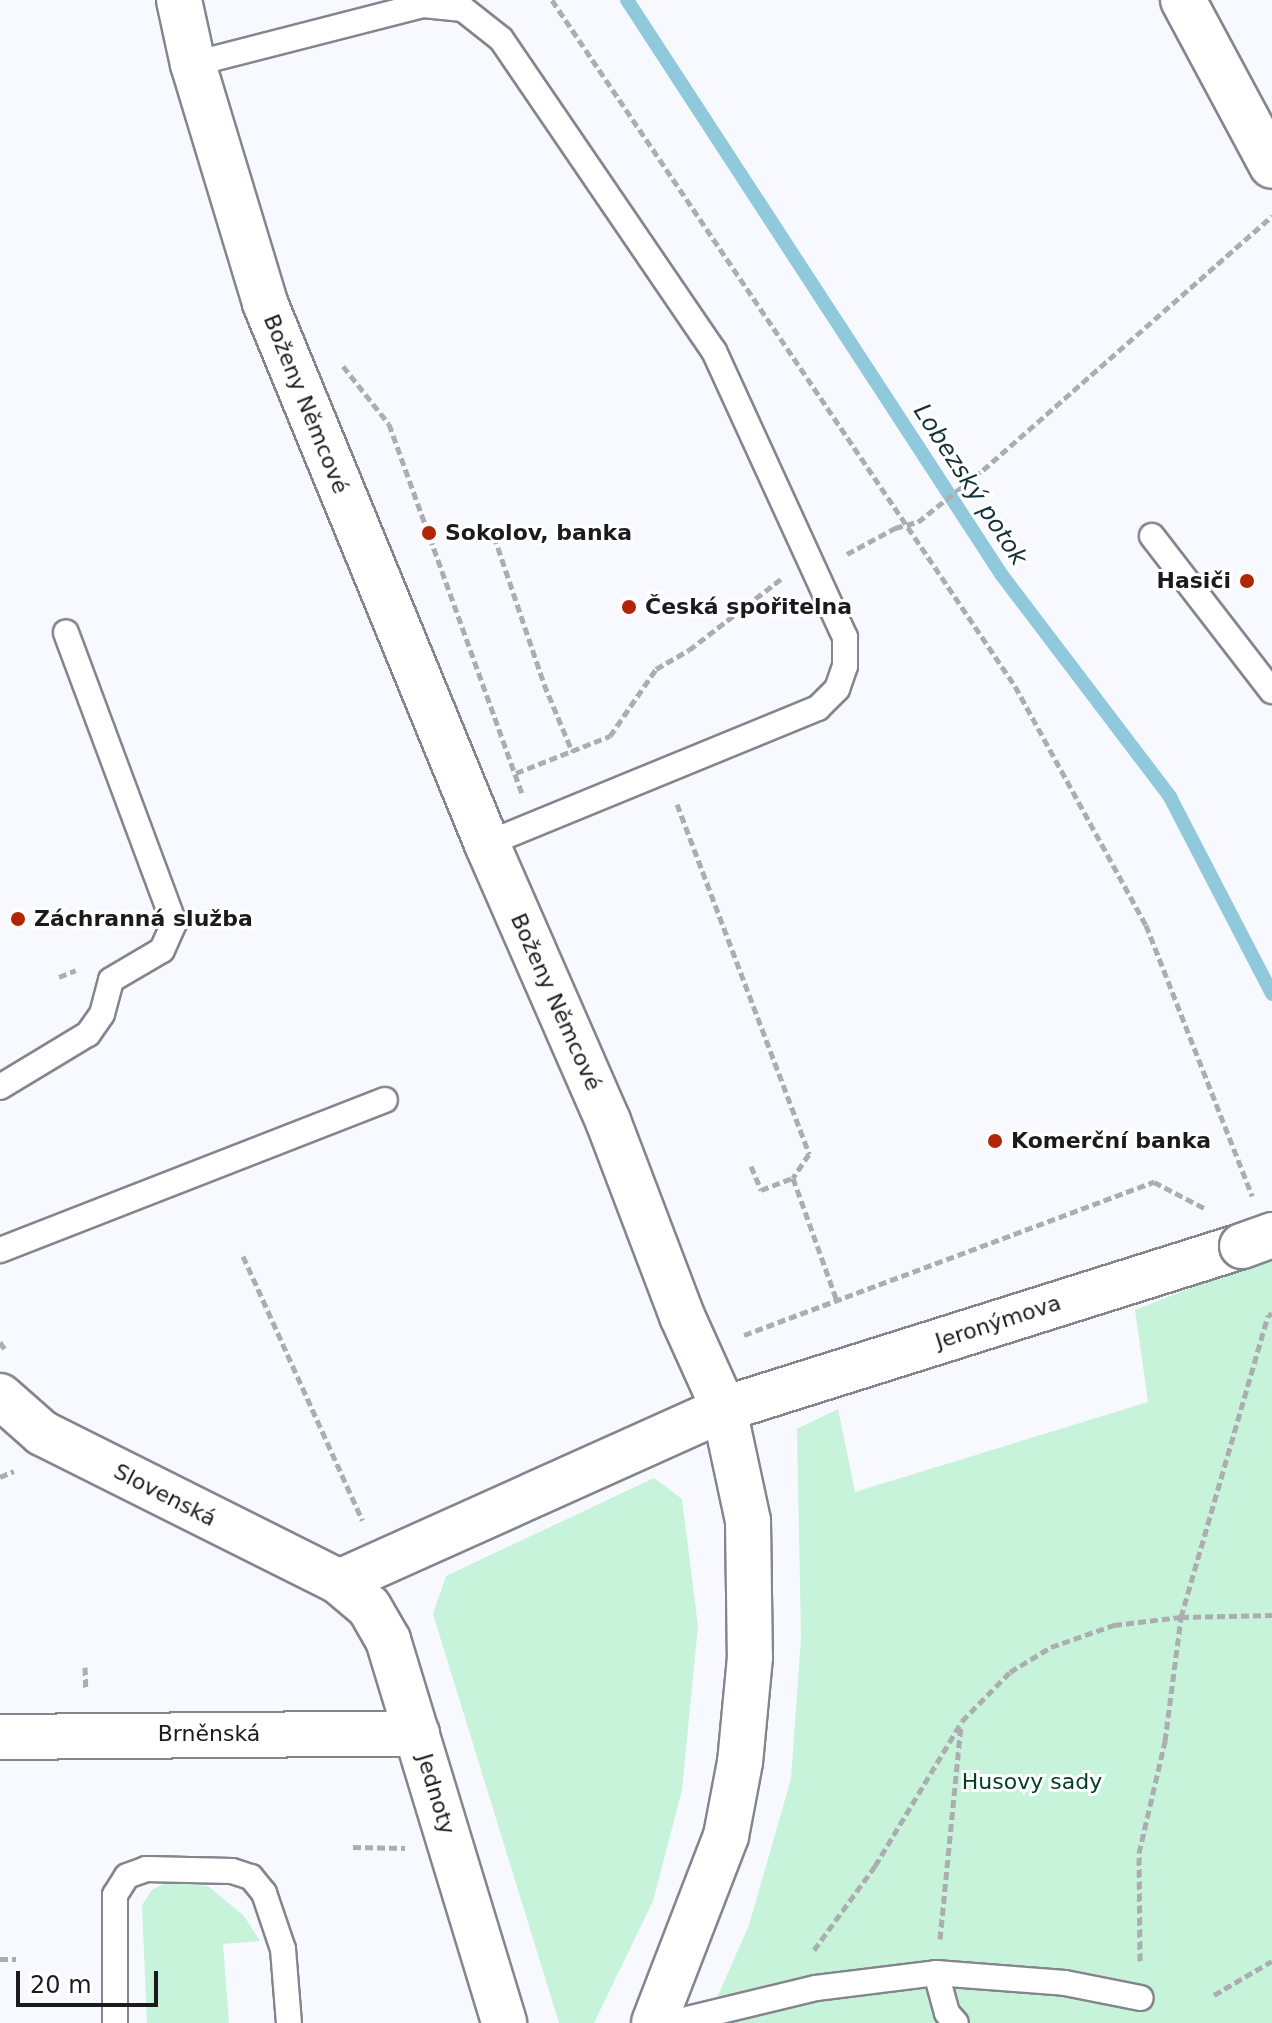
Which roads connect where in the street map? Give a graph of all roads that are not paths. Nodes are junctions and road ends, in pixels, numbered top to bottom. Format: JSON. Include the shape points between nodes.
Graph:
{"nodes":[{"id":1,"x":179,"y":0,"type":"edge"},
{"id":2,"x":1183,"y":0,"type":"edge"},
{"id":3,"x":193,"y":64,"type":"junction"},
{"id":4,"x":1272,"y":166,"type":"edge"},
{"id":5,"x":1152,"y":536,"type":"dead end"},
{"id":6,"x":66,"y":632,"type":"dead end"},
{"id":7,"x":1272,"y":691,"type":"edge"},
{"id":8,"x":487,"y":844,"type":"junction"},
{"id":9,"x":0,"y":1087,"type":"edge"},
{"id":10,"x":385,"y":1100,"type":"dead end"},
{"id":11,"x":1257,"y":1229,"type":"edge"},
{"id":12,"x":0,"y":1250,"type":"edge"},
{"id":13,"x":6,"y":1380,"type":"edge"},
{"id":14,"x":724,"y":1409,"type":"junction"},
{"id":15,"x":339,"y":1582,"type":"junction"},
{"id":16,"x":417,"y":1733,"type":"junction"},
{"id":17,"x":0,"y":1737,"type":"edge"},
{"id":18,"x":936,"y":1973,"type":"junction"},
{"id":19,"x":1141,"y":1998,"type":"road end"},
{"id":20,"x":494,"y":2022,"type":"edge"},
{"id":21,"x":115,"y":2023,"type":"edge"},
{"id":22,"x":289,"y":2023,"type":"edge"},
{"id":23,"x":654,"y":2023,"type":"edge"},
{"id":24,"x":671,"y":2023,"type":"edge"},
{"id":25,"x":956,"y":2023,"type":"edge"}],
"edges":[{"from":1,"to":3,"type":"street","name":"Boženy Němcové"},
{"from":2,"to":4,"type":"street"},
{"from":3,"to":8,"type":"street","name":"Boženy Němcové","via":[[265,303]]},
{"from":3,"to":8,"type":"lane","via":[[423,5],[463,9],[501,39],[714,351],[845,637],[845,666],[837,689],[818,708]]},
{"from":5,"to":7,"type":"lane"},
{"from":6,"to":9,"type":"lane","via":[[174,923],[162,950],[111,980],[102,1014],[88,1034]]},
{"from":8,"to":14,"type":"street","name":"Boženy Němcové","via":[[608,1121],[682,1316]]},
{"from":10,"to":12,"type":"lane"},
{"from":11,"to":14,"type":"street","name":"Jeronýmova"},
{"from":13,"to":15,"type":"street","name":"Slovenská","via":[[42,1433]]},
{"from":14,"to":15,"type":"street","name":"Jeronýmova"},
{"from":14,"to":23,"type":"street","name":"Boženy Němcové","via":[[748,1521],[750,1657],[740,1762],[726,1836]]},
{"from":15,"to":16,"type":"street","name":"Jednoty","via":[[369,1607],[388,1640]]},
{"from":16,"to":17,"type":"street","name":"Brněnská"},
{"from":16,"to":20,"type":"street","name":"Jednoty"},
{"from":18,"to":19,"type":"lane","via":[[1065,1983]]},
{"from":18,"to":24,"type":"lane","via":[[816,1988]]},
{"from":18,"to":25,"type":"lane","via":[[947,2013]]},
{"from":21,"to":22,"type":"lane","via":[[115,1895],[127,1876],[146,1869],[232,1871],[251,1877],[264,1893],[283,1949]]}]}
